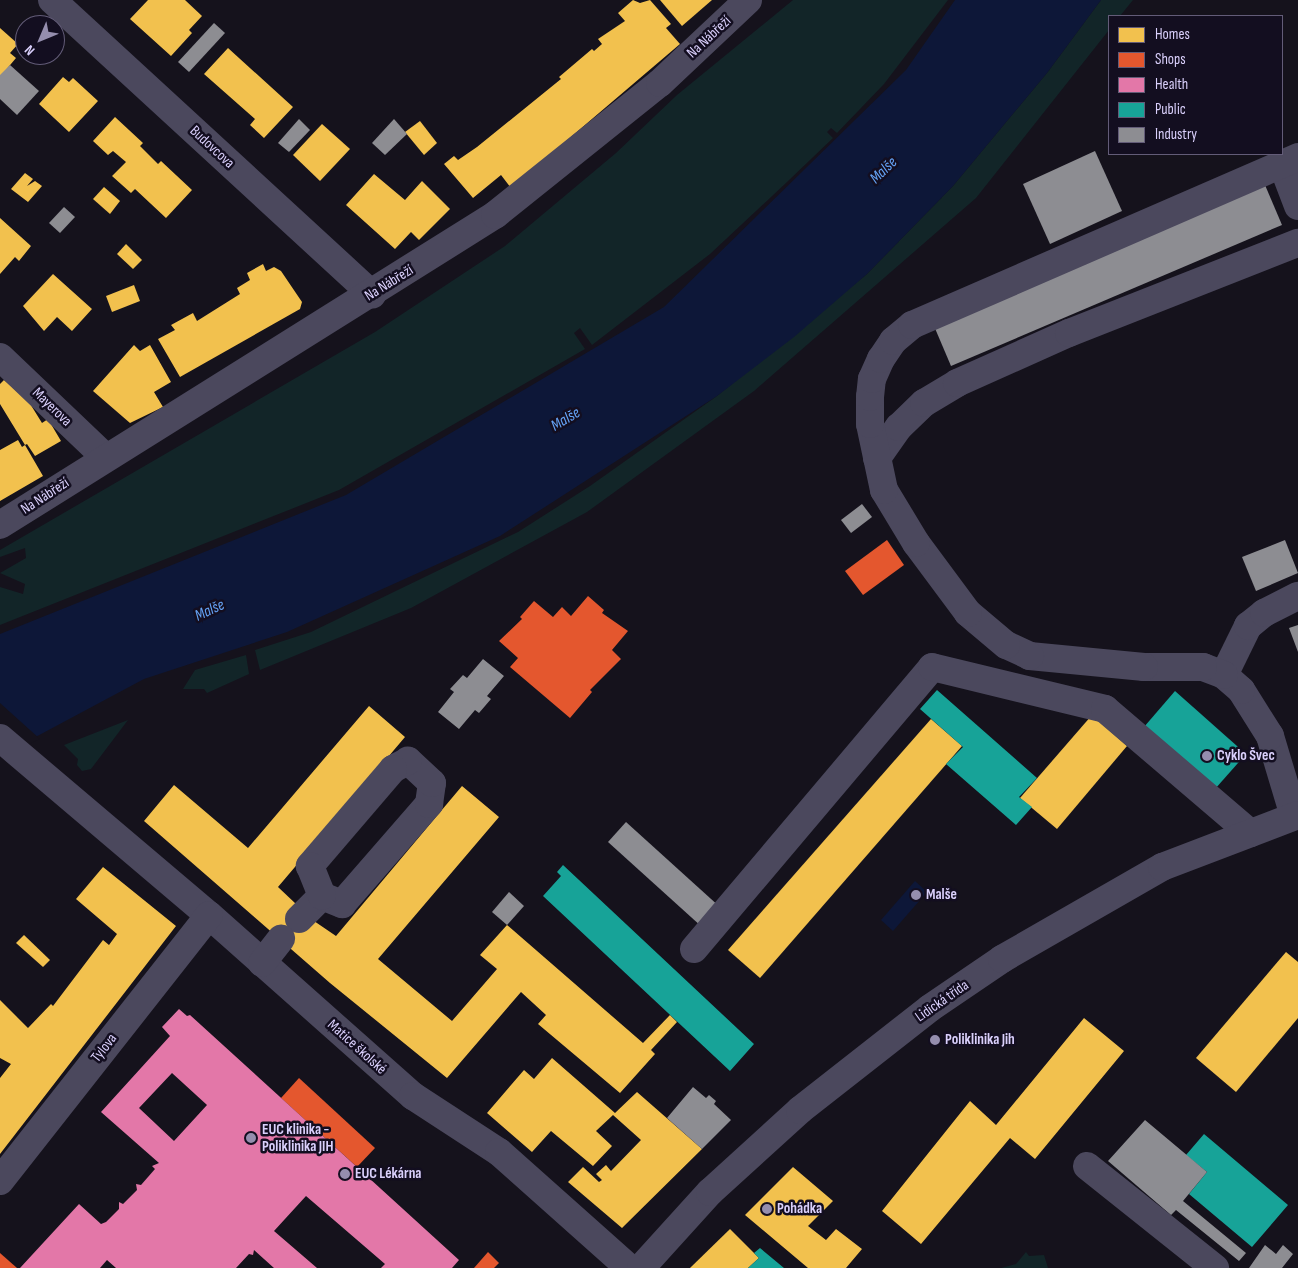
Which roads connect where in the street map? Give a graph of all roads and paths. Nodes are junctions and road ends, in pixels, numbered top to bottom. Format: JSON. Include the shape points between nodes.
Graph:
{"nodes":[{"id":1,"x":52,"y":0,"type":"edge"},
{"id":2,"x":748,"y":0,"type":"edge"},
{"id":3,"x":1290,"y":160,"type":"edge"},
{"id":4,"x":1298,"y":206,"type":"edge"},
{"id":5,"x":1298,"y":243,"type":"edge"},
{"id":6,"x":372,"y":294,"type":"junction"},
{"id":7,"x":0,"y":357,"type":"edge"},
{"id":8,"x":104,"y":457,"type":"junction"},
{"id":9,"x":877,"y":458,"type":"junction"},
{"id":10,"x":0,"y":525,"type":"edge"},
{"id":11,"x":1298,"y":596,"type":"edge"},
{"id":12,"x":1224,"y":675,"type":"junction"},
{"id":13,"x":0,"y":738,"type":"edge"},
{"id":14,"x":1296,"y":816,"type":"edge"},
{"id":15,"x":1250,"y":833,"type":"junction"},
{"id":16,"x":322,"y":896,"type":"junction"},
{"id":17,"x":209,"y":915,"type":"junction"},
{"id":18,"x":694,"y":949,"type":"dead end"},
{"id":19,"x":262,"y":962,"type":"junction"},
{"id":20,"x":1087,"y":1166,"type":"dead end"},
{"id":21,"x":0,"y":1181,"type":"edge"},
{"id":22,"x":629,"y":1268,"type":"edge"},
{"id":23,"x":641,"y":1268,"type":"edge"},
{"id":24,"x":1215,"y":1268,"type":"edge"}],
"edges":[{"from":1,"to":6,"type":"street","name":"Budovcova"},
{"from":2,"to":6,"type":"street","name":"Na Nábřeží","via":[[660,83],[495,215]]},
{"from":3,"to":4,"type":"street"},
{"from":3,"to":9,"type":"street","via":[[912,325],[893,341],[872,379],[870,424]]},
{"from":5,"to":9,"type":"street","via":[[1069,333],[957,383],[924,403],[905,421]]},
{"from":6,"to":8,"type":"street","name":"Na Nábřeží"},
{"from":7,"to":8,"type":"street","name":"Mayerova"},
{"from":8,"to":10,"type":"street","name":"Na Nábřeží"},
{"from":9,"to":12,"type":"street","via":[[884,490],[916,543],[968,613],[1006,645],[1030,656],[1144,666],[1203,667]]},
{"from":11,"to":12,"type":"street","via":[[1264,613],[1248,626]]},
{"from":12,"to":14,"type":"street","via":[[1241,690],[1270,736]]},
{"from":13,"to":17,"type":"street","name":"Matice školské","via":[[90,818]]},
{"from":14,"to":15,"type":"street","name":"Lidická třída"},
{"from":15,"to":18,"type":"street","via":[[1105,709],[932,667]]},
{"from":15,"to":23,"type":"street","name":"Lidická třída","via":[[1154,872],[1002,959],[930,1008],[800,1110],[710,1192]]},
{"from":16,"to":16,"type":"street","via":[[342,904],[429,804],[432,783],[408,761],[393,770],[310,866]]},
{"from":16,"to":19,"type":"street"},
{"from":17,"to":19,"type":"street","name":"Matice školské"},
{"from":17,"to":21,"type":"street","name":"Tylova"},
{"from":19,"to":22,"type":"street","name":"Matice školské","via":[[413,1096],[498,1152]]},
{"from":20,"to":24,"type":"street"}]}
